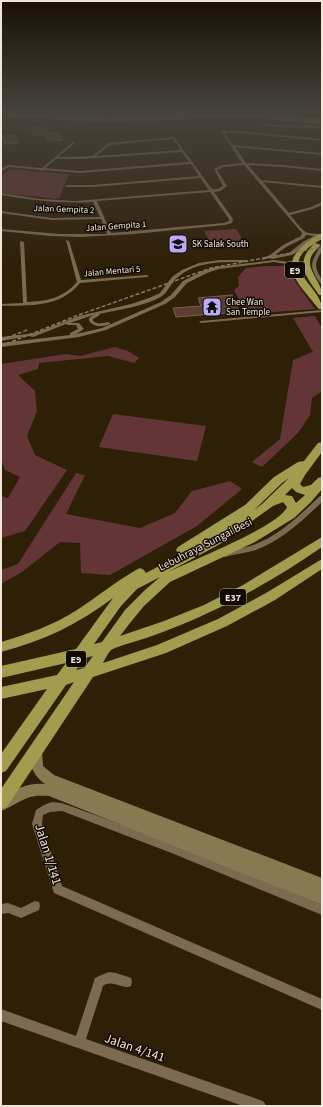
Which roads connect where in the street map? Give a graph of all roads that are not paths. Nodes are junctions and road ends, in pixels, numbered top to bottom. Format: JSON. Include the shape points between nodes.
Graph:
{"nodes":[{"id":1,"x":192,"y":163,"type":"edge"},
{"id":2,"x":48,"y":164,"type":"edge"},
{"id":3,"x":184,"y":164,"type":"edge"},
{"id":4,"x":246,"y":164,"type":"junction"},
{"id":5,"x":41,"y":170,"type":"junction"},
{"id":6,"x":322,"y":170,"type":"edge"},
{"id":7,"x":1,"y":171,"type":"edge"},
{"id":8,"x":202,"y":177,"type":"junction"},
{"id":9,"x":261,"y":182,"type":"junction"},
{"id":10,"x":67,"y":186,"type":"dead end"},
{"id":11,"x":322,"y":187,"type":"edge"},
{"id":12,"x":212,"y":191,"type":"junction"},
{"id":13,"x":1,"y":194,"type":"edge"},
{"id":14,"x":95,"y":201,"type":"junction"},
{"id":15,"x":322,"y":203,"type":"edge"},
{"id":16,"x":1,"y":212,"type":"edge"},
{"id":17,"x":288,"y":214,"type":"junction"},
{"id":18,"x":102,"y":218,"type":"junction"},
{"id":19,"x":1,"y":230,"type":"edge"},
{"id":20,"x":322,"y":230,"type":"edge"},
{"id":21,"x":304,"y":233,"type":"junction"},
{"id":22,"x":109,"y":234,"type":"junction"},
{"id":23,"x":321,"y":237,"type":"edge"},
{"id":24,"x":67,"y":241,"type":"dead end"},
{"id":25,"x":22,"y":242,"type":"dead end"},
{"id":26,"x":322,"y":248,"type":"edge"},
{"id":27,"x":279,"y":251,"type":"junction"},
{"id":28,"x":284,"y":256,"type":"junction"},
{"id":29,"x":262,"y":259,"type":"junction"},
{"id":30,"x":285,"y":263,"type":"junction"},
{"id":31,"x":295,"y":271,"type":"junction"},
{"id":32,"x":147,"y":276,"type":"dead end"},
{"id":33,"x":79,"y":282,"type":"junction"},
{"id":34,"x":322,"y":282,"type":"edge"},
{"id":35,"x":322,"y":293,"type":"edge"},
{"id":36,"x":25,"y":303,"type":"junction"},
{"id":37,"x":1,"y":305,"type":"edge"},
{"id":38,"x":322,"y":307,"type":"edge"},
{"id":39,"x":117,"y":309,"type":"junction"},
{"id":40,"x":322,"y":311,"type":"edge"},
{"id":41,"x":137,"y":314,"type":"junction"},
{"id":42,"x":201,"y":322,"type":"dead end"},
{"id":43,"x":31,"y":336,"type":"junction"},
{"id":44,"x":1,"y":339,"type":"edge"},
{"id":45,"x":39,"y":341,"type":"junction"},
{"id":46,"x":1,"y":345,"type":"edge"},
{"id":47,"x":322,"y":445,"type":"edge"},
{"id":48,"x":314,"y":456,"type":"junction"},
{"id":49,"x":301,"y":472,"type":"junction"},
{"id":50,"x":321,"y":483,"type":"edge"},
{"id":51,"x":322,"y":498,"type":"edge"},
{"id":52,"x":266,"y":507,"type":"junction"},
{"id":53,"x":290,"y":515,"type":"junction"},
{"id":54,"x":322,"y":541,"type":"edge"},
{"id":55,"x":208,"y":558,"type":"junction"},
{"id":56,"x":322,"y":563,"type":"edge"},
{"id":57,"x":1,"y":648,"type":"edge"},
{"id":58,"x":1,"y":672,"type":"edge"},
{"id":59,"x":1,"y":693,"type":"edge"},
{"id":60,"x":36,"y":750,"type":"junction"},
{"id":61,"x":1,"y":766,"type":"edge"},
{"id":62,"x":1,"y":802,"type":"edge"},
{"id":63,"x":1,"y":805,"type":"edge"},
{"id":64,"x":322,"y":885,"type":"edge"},
{"id":65,"x":322,"y":898,"type":"edge"},
{"id":66,"x":35,"y":906,"type":"dead end"},
{"id":67,"x":1,"y":909,"type":"edge"},
{"id":68,"x":322,"y":910,"type":"edge"},
{"id":69,"x":127,"y":982,"type":"dead end"},
{"id":70,"x":322,"y":1005,"type":"edge"},
{"id":71,"x":1,"y":1015,"type":"edge"},
{"id":72,"x":79,"y":1042,"type":"junction"},
{"id":73,"x":260,"y":1106,"type":"edge"}],
"edges":[{"from":1,"to":8,"type":"street"},
{"from":2,"to":5,"type":"street"},
{"from":3,"to":5,"type":"street","via":[[87,172]]},
{"from":4,"to":6,"type":"street"},
{"from":4,"to":9,"type":"street"},
{"from":4,"to":12,"type":"street","via":[[217,168],[215,172],[225,186]]},
{"from":5,"to":7,"type":"street","via":[[8,166]]},
{"from":8,"to":10,"type":"street"},
{"from":8,"to":12,"type":"street"},
{"from":9,"to":11,"type":"street"},
{"from":9,"to":17,"type":"street"},
{"from":12,"to":14,"type":"street"},
{"from":12,"to":22,"type":"street","name":"Jalan Gempita 1","via":[[231,222]]},
{"from":13,"to":14,"type":"street","via":[[60,202]]},
{"from":14,"to":18,"type":"street"},
{"from":15,"to":17,"type":"street"},
{"from":16,"to":18,"type":"street","name":"Jalan Gempita 2","via":[[52,218]]},
{"from":17,"to":21,"type":"street"},
{"from":18,"to":22,"type":"street"},
{"from":19,"to":22,"type":"street","name":"Jalan Gempita 1","via":[[70,236]]},
{"from":20,"to":21,"type":"street"},
{"from":21,"to":23,"type":"street"},
{"from":21,"to":27,"type":"street","via":[[303,237]]},
{"from":23,"to":28,"type":"street"},
{"from":23,"to":31,"type":"highway","number":"E9","via":[[300,251],[294,260]]},
{"from":23,"to":35,"type":"highway","number":"E9","via":[[307,254],[306,264],[310,276]]},
{"from":24,"to":33,"type":"street"},
{"from":25,"to":36,"type":"street"},
{"from":26,"to":34,"type":"street","via":[[313,266]]},
{"from":27,"to":28,"type":"street"},
{"from":27,"to":29,"type":"street"},
{"from":28,"to":29,"type":"street"},
{"from":28,"to":30,"type":"street"},
{"from":29,"to":39,"type":"street","via":[[229,260],[196,266],[174,276],[161,295]]},
{"from":30,"to":31,"type":"street"},
{"from":30,"to":41,"type":"street","via":[[274,261],[228,266],[205,272],[185,282],[163,303]]},
{"from":31,"to":38,"type":"highway","number":"E9"},
{"from":32,"to":33,"type":"street","name":"Jalan Mentari 5"},
{"from":33,"to":36,"type":"street","via":[[72,291],[60,298]]},
{"from":36,"to":37,"type":"street"},
{"from":39,"to":41,"type":"street","via":[[91,318],[91,321],[100,325]]},
{"from":39,"to":43,"type":"street","via":[[87,315]]},
{"from":40,"to":42,"type":"street"},
{"from":41,"to":45,"type":"street","via":[[104,329]]},
{"from":43,"to":44,"type":"street"},
{"from":43,"to":45,"type":"street","via":[[69,324],[77,324],[81,329],[71,334]]},
{"from":45,"to":46,"type":"street"},
{"from":47,"to":48,"type":"highway","name":"Lebuhraya Sungai Besi","number":"E9"},
{"from":48,"to":49,"type":"highway","name":"Lebuhraya Sungai Besi","number":"E9"},
{"from":48,"to":57,"type":"highway","via":[[278,480],[250,508],[195,543],[125,582],[81,614],[46,632]]},
{"from":49,"to":50,"type":"highway","via":[[295,484],[298,489],[308,491]]},
{"from":49,"to":52,"type":"highway","name":"Lebuhraya Sungai Besi","number":"E9"},
{"from":50,"to":53,"type":"highway","name":"Lebuhraya Sungai Besi","number":"E9"},
{"from":51,"to":55,"type":"street","via":[[277,536],[254,547]]},
{"from":52,"to":53,"type":"highway","via":[[282,498],[288,499],[293,507]]},
{"from":52,"to":61,"type":"highway","name":"Lebuhraya Sungai Besi","number":"E9","via":[[216,541],[134,586],[116,602]]},
{"from":53,"to":55,"type":"highway","name":"Lebuhraya Sungai Besi","number":"E9","via":[[266,530]]},
{"from":54,"to":58,"type":"highway","number":"E37","via":[[277,573],[225,601],[136,638],[83,654]]},
{"from":55,"to":60,"type":"highway","name":"Lebuhraya Sungai Besi","number":"E9","via":[[166,579],[138,603]]},
{"from":56,"to":59,"type":"highway","number":"E37","via":[[288,587],[183,642],[77,677]]},
{"from":60,"to":62,"type":"highway","name":"Lebuhraya Sungai Besi","number":"E9"},
{"from":60,"to":64,"type":"main road","via":[[36,764],[40,774],[49,779]]},
{"from":63,"to":65,"type":"main road","via":[[30,790],[49,790]]},
{"from":66,"to":67,"type":"street","via":[[21,913],[8,908]]},
{"from":68,"to":70,"type":"street","name":"Jalan 1/141","via":[[62,807],[46,808],[39,813],[37,824],[58,889]]},
{"from":69,"to":72,"type":"street","via":[[104,977],[99,982]]},
{"from":71,"to":72,"type":"street","name":"Jalan 4/141"},
{"from":72,"to":73,"type":"street","name":"Jalan 4/141"}]}
